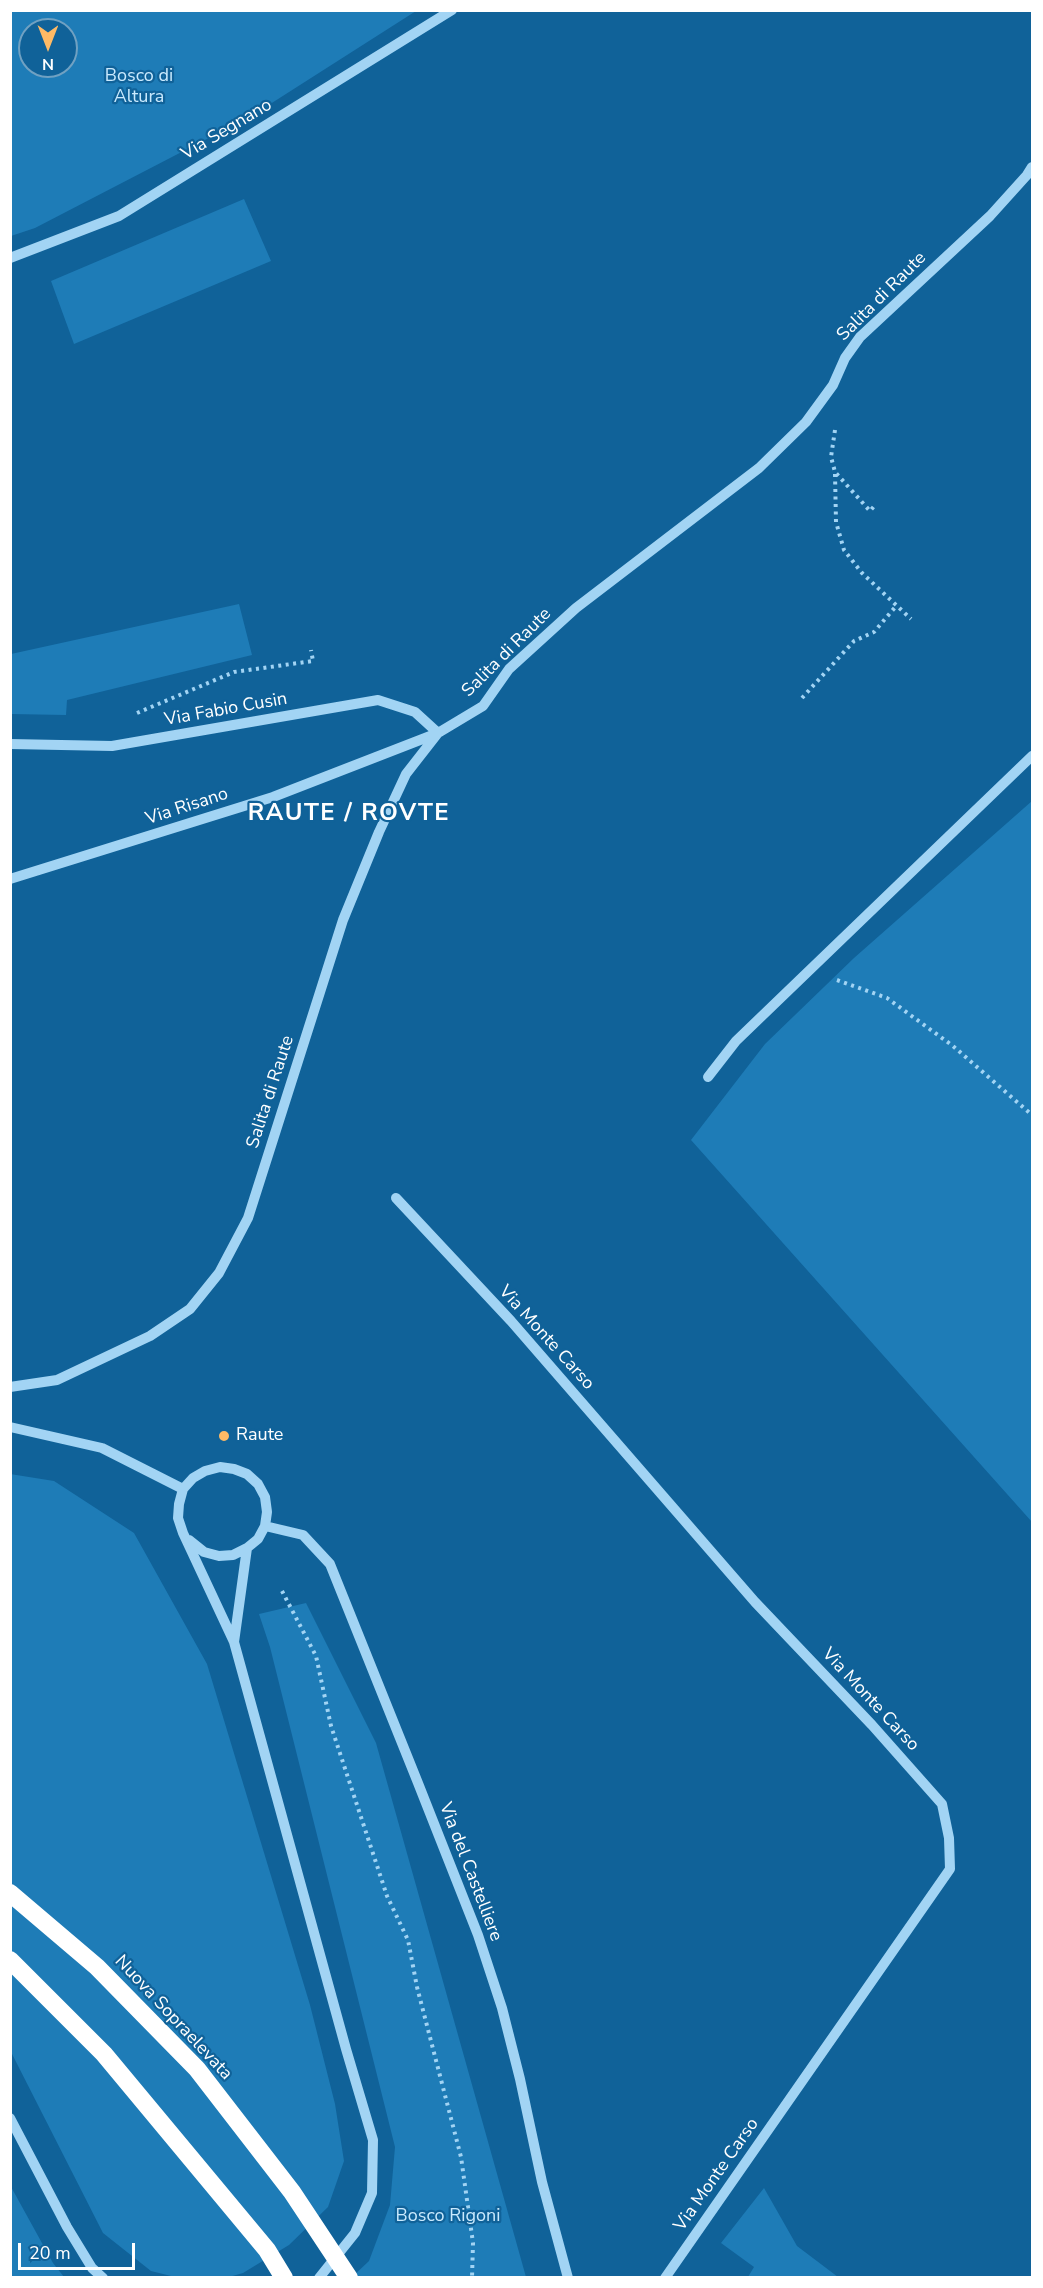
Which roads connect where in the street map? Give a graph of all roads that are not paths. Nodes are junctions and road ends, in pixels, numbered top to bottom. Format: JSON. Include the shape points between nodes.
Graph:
{"nodes":[{"id":1,"x":452,"y":10,"type":"edge"},
{"id":2,"x":1032,"y":167,"type":"edge"},
{"id":3,"x":10,"y":258,"type":"edge"},
{"id":4,"x":438,"y":733,"type":"junction"},
{"id":5,"x":10,"y":744,"type":"edge"},
{"id":6,"x":1032,"y":756,"type":"edge"},
{"id":7,"x":10,"y":879,"type":"edge"},
{"id":8,"x":708,"y":1077,"type":"dead end"},
{"id":9,"x":396,"y":1198,"type":"dead end"},
{"id":10,"x":10,"y":1387,"type":"edge"},
{"id":11,"x":10,"y":1426,"type":"edge"},
{"id":12,"x":183,"y":1490,"type":"junction"},
{"id":13,"x":265,"y":1526,"type":"junction"},
{"id":14,"x":183,"y":1533,"type":"junction"},
{"id":15,"x":247,"y":1548,"type":"junction"},
{"id":16,"x":234,"y":1642,"type":"junction"},
{"id":17,"x":10,"y":1893,"type":"edge"},
{"id":18,"x":10,"y":1960,"type":"edge"},
{"id":19,"x":10,"y":2118,"type":"edge"},
{"id":20,"x":103,"y":2277,"type":"edge"},
{"id":21,"x":284,"y":2277,"type":"edge"},
{"id":22,"x":319,"y":2277,"type":"edge"},
{"id":23,"x":349,"y":2277,"type":"edge"},
{"id":24,"x":568,"y":2277,"type":"edge"},
{"id":25,"x":665,"y":2277,"type":"edge"}],
"edges":[{"from":1,"to":3,"type":"street","name":"Via Segnano","via":[[119,216]]},
{"from":2,"to":4,"type":"street","name":"Salita di Raute","via":[[990,216],[860,337],[806,422],[759,468],[576,608],[509,669],[483,706]]},
{"from":4,"to":5,"type":"street","name":"Via Fabio Cusin","via":[[415,712],[378,700],[112,746]]},
{"from":4,"to":7,"type":"street","name":"Via Risano","via":[[273,797]]},
{"from":4,"to":10,"type":"street","name":"Salita di Raute","via":[[406,774],[343,920],[248,1218],[219,1273],[190,1309],[150,1336],[57,1380]]},
{"from":6,"to":8,"type":"street","via":[[736,1041]]},
{"from":9,"to":25,"type":"street","name":"Via Monte Carso","via":[[511,1321],[755,1602],[942,1804],[950,1838],[950,1869]]},
{"from":11,"to":12,"type":"street","via":[[102,1448]]},
{"from":12,"to":13,"type":"street","via":[[205,1471],[234,1468],[258,1484],[265,1497]]},
{"from":12,"to":14,"type":"street","via":[[178,1518]]},
{"from":13,"to":15,"type":"street"},
{"from":13,"to":24,"type":"street","name":"Via del Castelliere","via":[[303,1535],[330,1564],[401,1739],[500,2000]]},
{"from":14,"to":15,"type":"street","via":[[204,1552],[219,1556]]},
{"from":14,"to":16,"type":"street"},
{"from":15,"to":16,"type":"street"},
{"from":16,"to":22,"type":"street","via":[[373,2140],[372,2193],[355,2233]]},
{"from":17,"to":23,"type":"highway","name":"Nuova Sopraelevata","bridge":true,"via":[[97,1967],[197,2069],[292,2192]]},
{"from":18,"to":21,"type":"highway","via":[[104,2054],[267,2250]]},
{"from":19,"to":20,"type":"street","via":[[67,2228],[92,2268]]}]}
